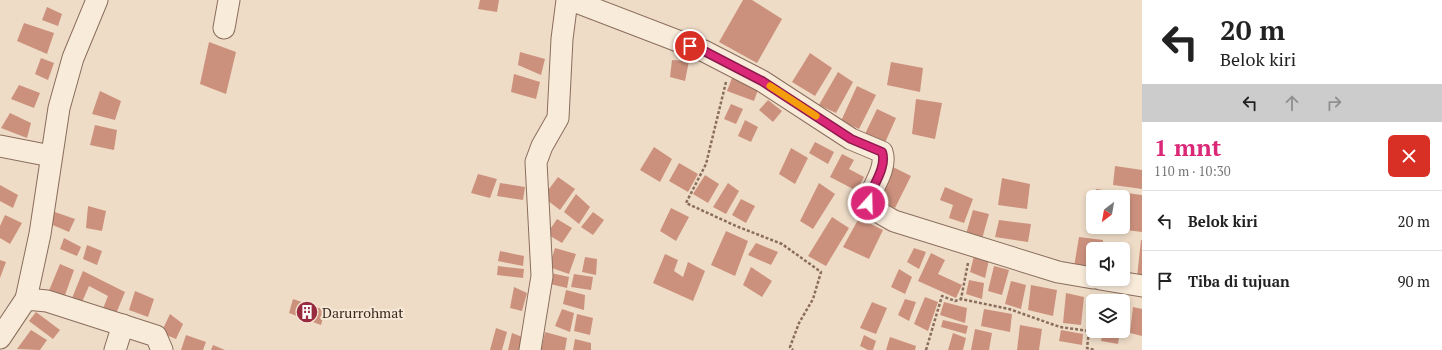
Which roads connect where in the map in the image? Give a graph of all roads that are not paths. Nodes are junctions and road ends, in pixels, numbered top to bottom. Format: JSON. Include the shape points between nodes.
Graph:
{"nodes":[{"id":1,"x":97,"y":0,"type":"edge"},
{"id":2,"x":229,"y":0,"type":"edge"},
{"id":3,"x":567,"y":0,"type":"edge"},
{"id":4,"x":571,"y":0,"type":"edge"},
{"id":5,"x":224,"y":28,"type":"dead end"},
{"id":6,"x":0,"y":146,"type":"edge"},
{"id":7,"x":51,"y":156,"type":"junction"},
{"id":8,"x":1086,"y":277,"type":"edge"},
{"id":9,"x":1130,"y":284,"type":"edge"},
{"id":10,"x":1142,"y":286,"type":"edge"},
{"id":11,"x":26,"y":299,"type":"junction"},
{"id":12,"x":123,"y":324,"type":"junction"},
{"id":13,"x":0,"y":338,"type":"edge"},
{"id":14,"x":115,"y":350,"type":"edge"},
{"id":15,"x":162,"y":350,"type":"edge"},
{"id":16,"x":530,"y":350,"type":"edge"}],
"edges":[{"from":1,"to":7,"type":"street","via":[[73,58],[59,108]]},
{"from":2,"to":5,"type":"street"},
{"from":3,"to":16,"type":"street","via":[[562,39],[558,118],[536,162],[542,276]]},
{"from":4,"to":8,"type":"street","via":[[730,63],[851,139],[882,152],[883,166],[868,203],[873,209],[894,221],[1058,272]]},
{"from":6,"to":7,"type":"street"},
{"from":7,"to":11,"type":"street","via":[[40,234]]},
{"from":9,"to":10,"type":"street"},
{"from":11,"to":12,"type":"street","via":[[47,301]]},
{"from":11,"to":13,"type":"street"},
{"from":12,"to":14,"type":"street"},
{"from":12,"to":15,"type":"street","via":[[156,336]]}]}
